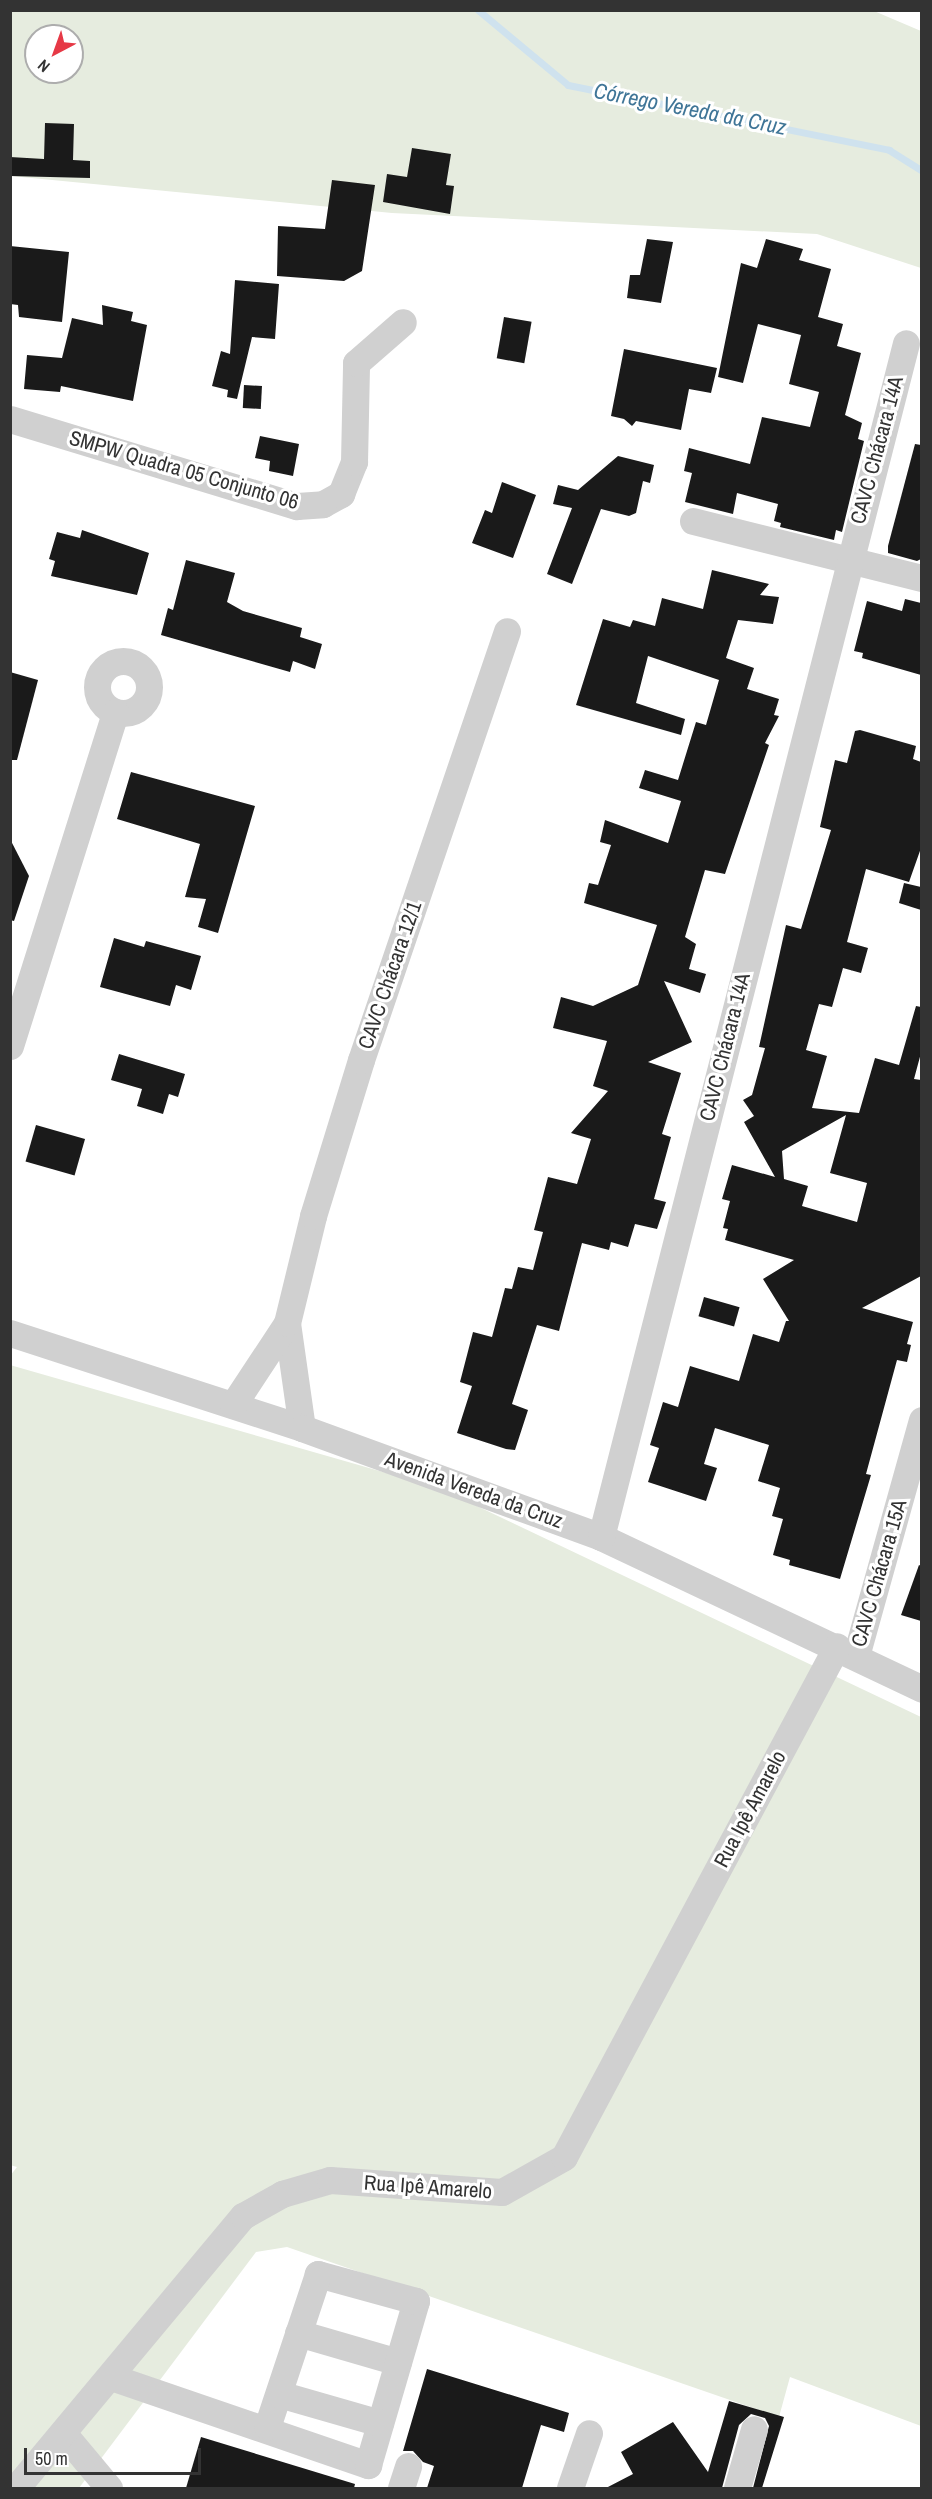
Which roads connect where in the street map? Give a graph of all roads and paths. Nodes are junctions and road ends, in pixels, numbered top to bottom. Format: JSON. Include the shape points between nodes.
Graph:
{"nodes":[{"id":1,"x":403,"y":322,"type":"dead end"},
{"id":2,"x":906,"y":343,"type":"dead end"},
{"id":3,"x":10,"y":419,"type":"edge"},
{"id":4,"x":693,"y":521,"type":"dead end"},
{"id":5,"x":848,"y":558,"type":"junction"},
{"id":6,"x":921,"y":578,"type":"edge"},
{"id":7,"x":507,"y":631,"type":"dead end"},
{"id":8,"x":134,"y":656,"type":"dead end"},
{"id":9,"x":10,"y":1046,"type":"edge"},
{"id":10,"x":287,"y":1323,"type":"junction"},
{"id":11,"x":10,"y":1333,"type":"edge"},
{"id":12,"x":233,"y":1405,"type":"junction"},
{"id":13,"x":921,"y":1420,"type":"edge"},
{"id":14,"x":302,"y":1428,"type":"junction"},
{"id":15,"x":601,"y":1537,"type":"junction"},
{"id":16,"x":796,"y":1627,"type":"junction"},
{"id":17,"x":846,"y":1651,"type":"junction"},
{"id":18,"x":884,"y":1670,"type":"junction"},
{"id":19,"x":816,"y":1686,"type":"junction"},
{"id":20,"x":921,"y":1689,"type":"edge"},
{"id":21,"x":298,"y":2333,"type":"junction"},
{"id":22,"x":398,"y":2362,"type":"junction"},
{"id":23,"x":111,"y":2377,"type":"junction"},
{"id":24,"x":279,"y":2394,"type":"junction"},
{"id":25,"x":380,"y":2422,"type":"junction"},
{"id":26,"x":267,"y":2427,"type":"junction"},
{"id":27,"x":754,"y":2429,"type":"dead end"},
{"id":28,"x":63,"y":2433,"type":"junction"},
{"id":29,"x":589,"y":2433,"type":"dead end"},
{"id":30,"x":17,"y":2488,"type":"edge"},
{"id":31,"x":109,"y":2488,"type":"edge"},
{"id":32,"x":570,"y":2488,"type":"edge"},
{"id":33,"x":736,"y":2488,"type":"edge"}],
"edges":[{"from":1,"to":3,"type":"street","name":"SMPW Quadra 05 Conjunto 06","via":[[357,363],[354,462],[341,494],[323,504],[297,506]]},
{"from":2,"to":5,"type":"street","name":"CAVC Chácara 14A"},
{"from":4,"to":5,"type":"street"},
{"from":5,"to":6,"type":"street"},
{"from":5,"to":15,"type":"street","name":"CAVC Chácara 14A"},
{"from":7,"to":10,"type":"street","name":"CAVC Chácara 12/1","via":[[361,1060],[313,1216]]},
{"from":8,"to":9,"type":"street","via":[[114,662],[100,674],[100,701],[115,712]]},
{"from":10,"to":12,"type":"street","name":"CAVC Chácara 12/1"},
{"from":10,"to":14,"type":"street","name":"CAVC Chácara 12/1"},
{"from":11,"to":12,"type":"street","name":"Avenida Vereda da Cruz"},
{"from":12,"to":14,"type":"street","name":"Avenida Vereda da Cruz"},
{"from":13,"to":17,"type":"street","name":"CAVC Chácara 15A"},
{"from":14,"to":15,"type":"street","name":"Avenida Vereda da Cruz"},
{"from":15,"to":16,"type":"street","name":"Avenida Vereda da Cruz"},
{"from":16,"to":17,"type":"street","name":"Avenida Vereda da Cruz"},
{"from":16,"to":19,"type":"street","via":[[813,1650]]},
{"from":17,"to":18,"type":"street","name":"Avenida Vereda da Cruz"},
{"from":17,"to":19,"type":"street","name":"Rua Ipê Amarelo"},
{"from":18,"to":19,"type":"street","via":[[836,1678]]},
{"from":18,"to":20,"type":"street","name":"Avenida Vereda da Cruz"},
{"from":19,"to":23,"type":"street","name":"Rua Ipê Amarelo","via":[[564,2157],[502,2192],[330,2180],[282,2194],[243,2216]]},
{"from":21,"to":22,"type":"street"},
{"from":21,"to":22,"type":"street","via":[[318,2274],[416,2301]]},
{"from":21,"to":24,"type":"street"},
{"from":22,"to":25,"type":"street"},
{"from":23,"to":26,"type":"street"},
{"from":23,"to":28,"type":"street","name":"Rua Ipê Amarelo"},
{"from":24,"to":25,"type":"street"},
{"from":24,"to":26,"type":"street"},
{"from":25,"to":26,"type":"street","via":[[368,2465]]},
{"from":27,"to":33,"type":"street"},
{"from":28,"to":30,"type":"street","name":"Rua Ipê Amarelo"},
{"from":28,"to":31,"type":"street"},
{"from":29,"to":32,"type":"street"}]}
